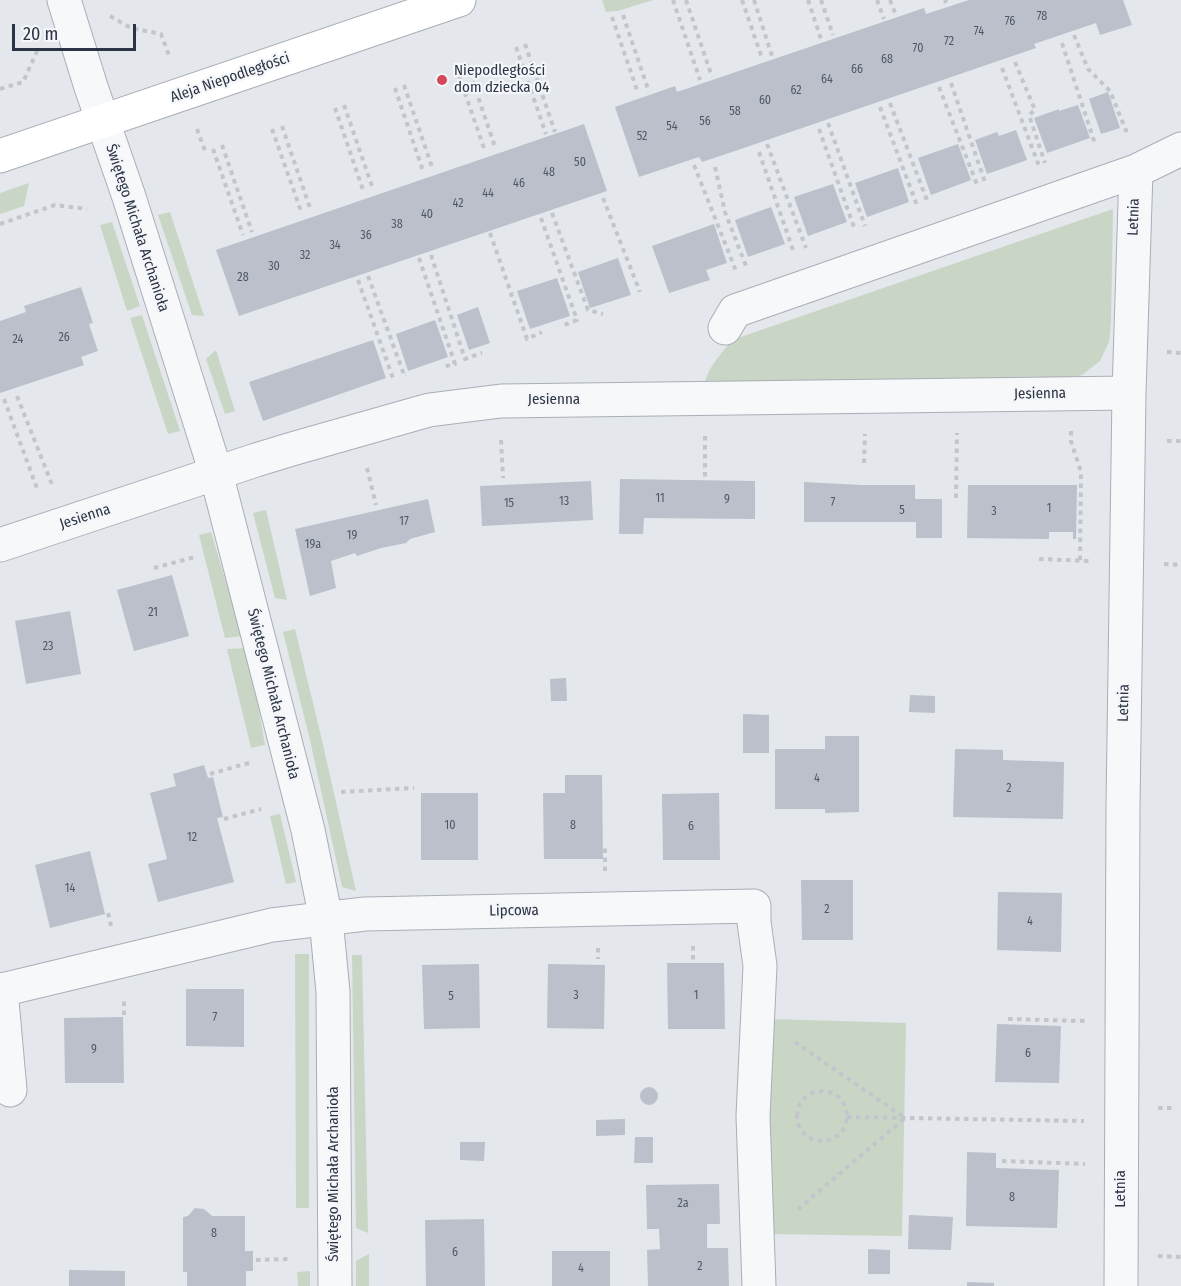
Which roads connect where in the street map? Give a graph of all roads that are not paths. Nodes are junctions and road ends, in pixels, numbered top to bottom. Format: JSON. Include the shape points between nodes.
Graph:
{"nodes":[{"id":1,"x":64,"y":0,"type":"edge"},
{"id":2,"x":459,"y":0,"type":"edge"},
{"id":3,"x":102,"y":121,"type":"junction"},
{"id":4,"x":1181,"y":149,"type":"edge"},
{"id":5,"x":0,"y":156,"type":"edge"},
{"id":6,"x":1128,"y":173,"type":"junction"},
{"id":7,"x":725,"y":328,"type":"dead end"},
{"id":8,"x":1129,"y":393,"type":"junction"},
{"id":9,"x":216,"y":473,"type":"junction"},
{"id":10,"x":0,"y":545,"type":"edge"},
{"id":11,"x":326,"y":918,"type":"junction"},
{"id":12,"x":10,"y":1090,"type":"dead end"},
{"id":13,"x":335,"y":1286,"type":"edge"},
{"id":14,"x":759,"y":1286,"type":"edge"},
{"id":15,"x":1121,"y":1286,"type":"edge"}],
"edges":[{"from":1,"to":3,"type":"street","name":"Świętego Michała Archanioła"},
{"from":2,"to":3,"type":"street","name":"Aleja Niepodległości"},
{"from":3,"to":5,"type":"street","name":"Aleja Niepodległości"},
{"from":3,"to":9,"type":"street","name":"Świętego Michała Archanioła"},
{"from":4,"to":6,"type":"street"},
{"from":6,"to":7,"type":"street","via":[[735,311]]},
{"from":6,"to":8,"type":"street","name":"Letnia"},
{"from":8,"to":9,"type":"street","name":"Jesienna","via":[[501,401],[434,409]]},
{"from":8,"to":15,"type":"street","name":"Letnia"},
{"from":9,"to":10,"type":"street","name":"Jesienna"},
{"from":9,"to":11,"type":"street","name":"Świętego Michała Archanioła","via":[[305,819]]},
{"from":11,"to":12,"type":"street","name":"Lipcowa","via":[[272,925],[1,990]]},
{"from":11,"to":13,"type":"street","name":"Świętego Michała Archanioła","via":[[333,992]]},
{"from":11,"to":14,"type":"street","name":"Lipcowa","via":[[754,906],[760,966],[753,1116]]}]}
